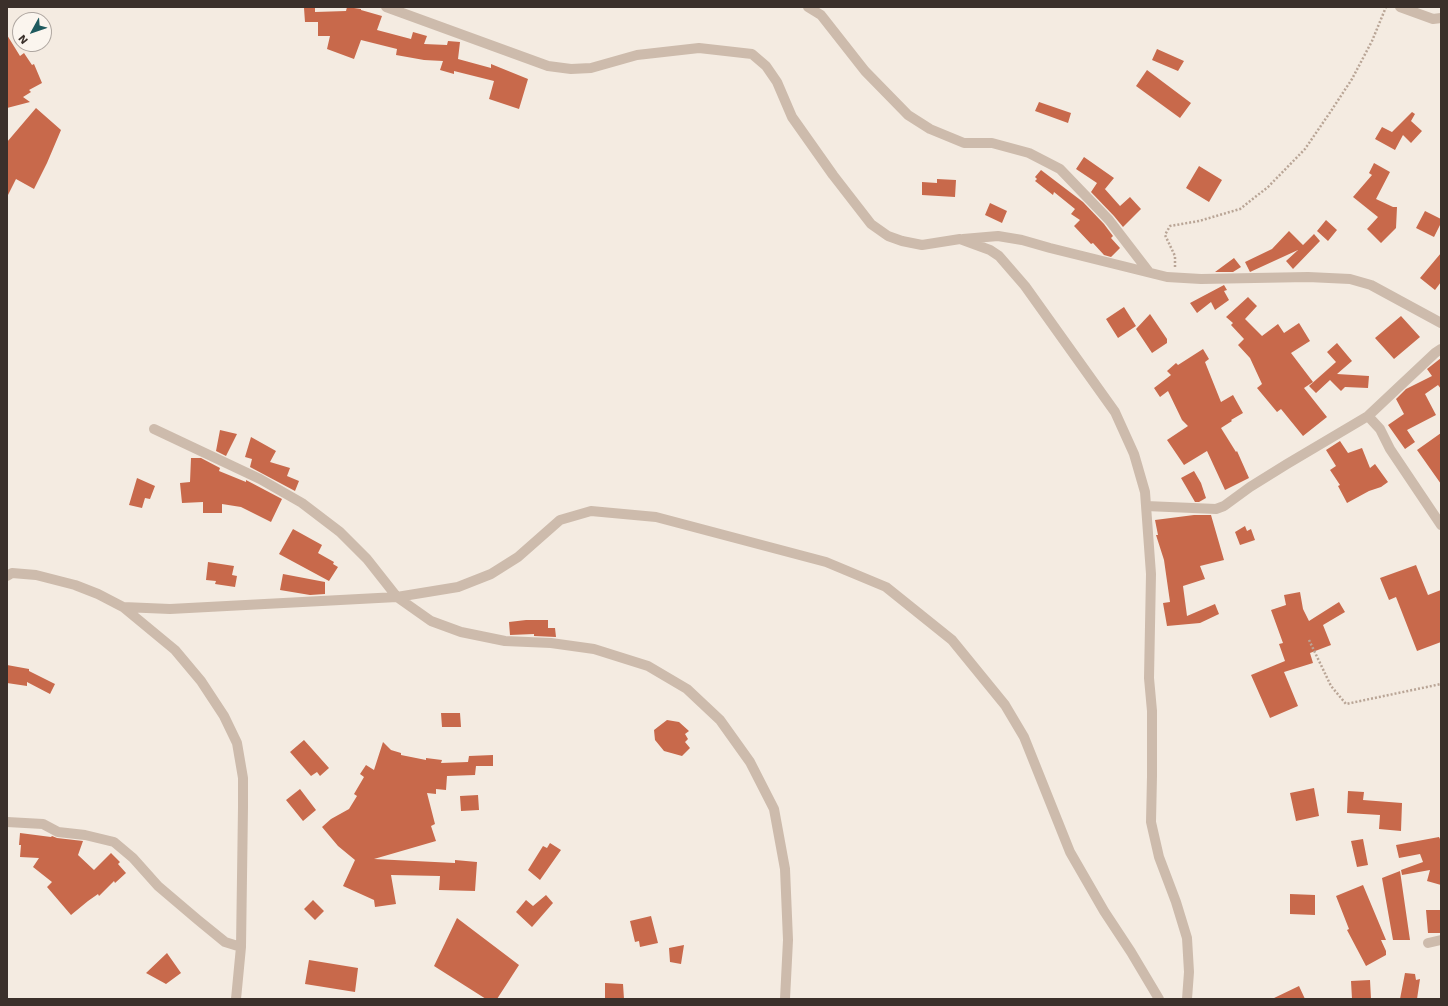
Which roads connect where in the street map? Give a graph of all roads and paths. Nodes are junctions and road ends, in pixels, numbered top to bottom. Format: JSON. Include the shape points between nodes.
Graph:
{"nodes":[{"id":1,"x":386,"y":7,"type":"edge"},
{"id":2,"x":808,"y":7,"type":"edge"},
{"id":3,"x":1386,"y":7,"type":"edge"},
{"id":4,"x":1400,"y":7,"type":"edge"},
{"id":5,"x":1441,"y":18,"type":"edge"},
{"id":6,"x":960,"y":239,"type":"junction"},
{"id":7,"x":1148,"y":272,"type":"junction"},
{"id":8,"x":1167,"y":277,"type":"junction"},
{"id":9,"x":1441,"y":323,"type":"edge"},
{"id":10,"x":1441,"y":349,"type":"edge"},
{"id":11,"x":1368,"y":416,"type":"junction"},
{"id":12,"x":154,"y":429,"type":"dead end"},
{"id":13,"x":1146,"y":506,"type":"junction"},
{"id":14,"x":1441,"y":525,"type":"edge"},
{"id":15,"x":7,"y":576,"type":"edge"},
{"id":16,"x":397,"y":597,"type":"junction"},
{"id":17,"x":123,"y":607,"type":"junction"},
{"id":18,"x":1309,"y":640,"type":"dead end"},
{"id":19,"x":1441,"y":684,"type":"edge"},
{"id":20,"x":7,"y":822,"type":"edge"},
{"id":21,"x":1441,"y":940,"type":"edge"},
{"id":22,"x":1428,"y":943,"type":"dead end"},
{"id":23,"x":241,"y":947,"type":"junction"},
{"id":24,"x":236,"y":999,"type":"edge"},
{"id":25,"x":785,"y":999,"type":"edge"},
{"id":26,"x":1159,"y":999,"type":"edge"},
{"id":27,"x":1187,"y":999,"type":"edge"}],
"edges":[{"from":1,"to":6,"type":"street","via":[[548,66],[591,68],[637,55],[699,48],[752,54],[766,66],[792,116],[833,176],[871,224],[888,236],[922,245]]},
{"from":2,"to":7,"type":"street","via":[[821,15],[865,71],[908,115],[930,129],[964,143],[992,143],[1029,153],[1060,169],[1109,220]]},
{"from":3,"to":8,"type":"path","via":[[1372,41],[1332,111],[1305,148],[1268,187],[1240,209],[1170,226],[1165,235],[1175,256],[1175,269]]},
{"from":4,"to":5,"type":"street","via":[[1433,20]]},
{"from":6,"to":7,"type":"street","via":[[998,236],[1022,240]]},
{"from":6,"to":13,"type":"street","via":[[999,256],[1025,286],[1115,412],[1145,492]]},
{"from":7,"to":8,"type":"street"},
{"from":8,"to":9,"type":"street","via":[[1350,279],[1371,285]]},
{"from":10,"to":11,"type":"street"},
{"from":11,"to":13,"type":"street","via":[[1250,487],[1224,506],[1216,509]]},
{"from":11,"to":14,"type":"street","via":[[1380,429],[1390,449]]},
{"from":12,"to":16,"type":"street","via":[[260,479],[302,503],[340,532]]},
{"from":13,"to":27,"type":"street","via":[[1151,574],[1151,822],[1159,857],[1187,938]]},
{"from":15,"to":17,"type":"street","via":[[12,573],[36,575],[75,585]]},
{"from":16,"to":17,"type":"street","via":[[170,609]]},
{"from":16,"to":25,"type":"street","via":[[431,621],[461,632],[505,641],[551,642],[594,649],[648,666],[688,689],[720,720],[750,762],[774,809],[785,869],[788,940]]},
{"from":16,"to":26,"type":"street","via":[[458,588],[491,574],[518,557],[560,520],[591,511],[656,517],[826,562],[886,586],[952,640],[1005,705],[1024,737],[1070,852]]},
{"from":17,"to":23,"type":"street","via":[[175,650],[201,681],[224,716],[237,743],[243,778],[244,807]]},
{"from":18,"to":19,"type":"path","via":[[1331,686],[1346,704]]},
{"from":20,"to":23,"type":"street","via":[[43,824],[58,832],[114,842],[133,858],[158,886],[198,920],[225,942]]},
{"from":21,"to":22,"type":"street"},
{"from":23,"to":24,"type":"street"}]}
